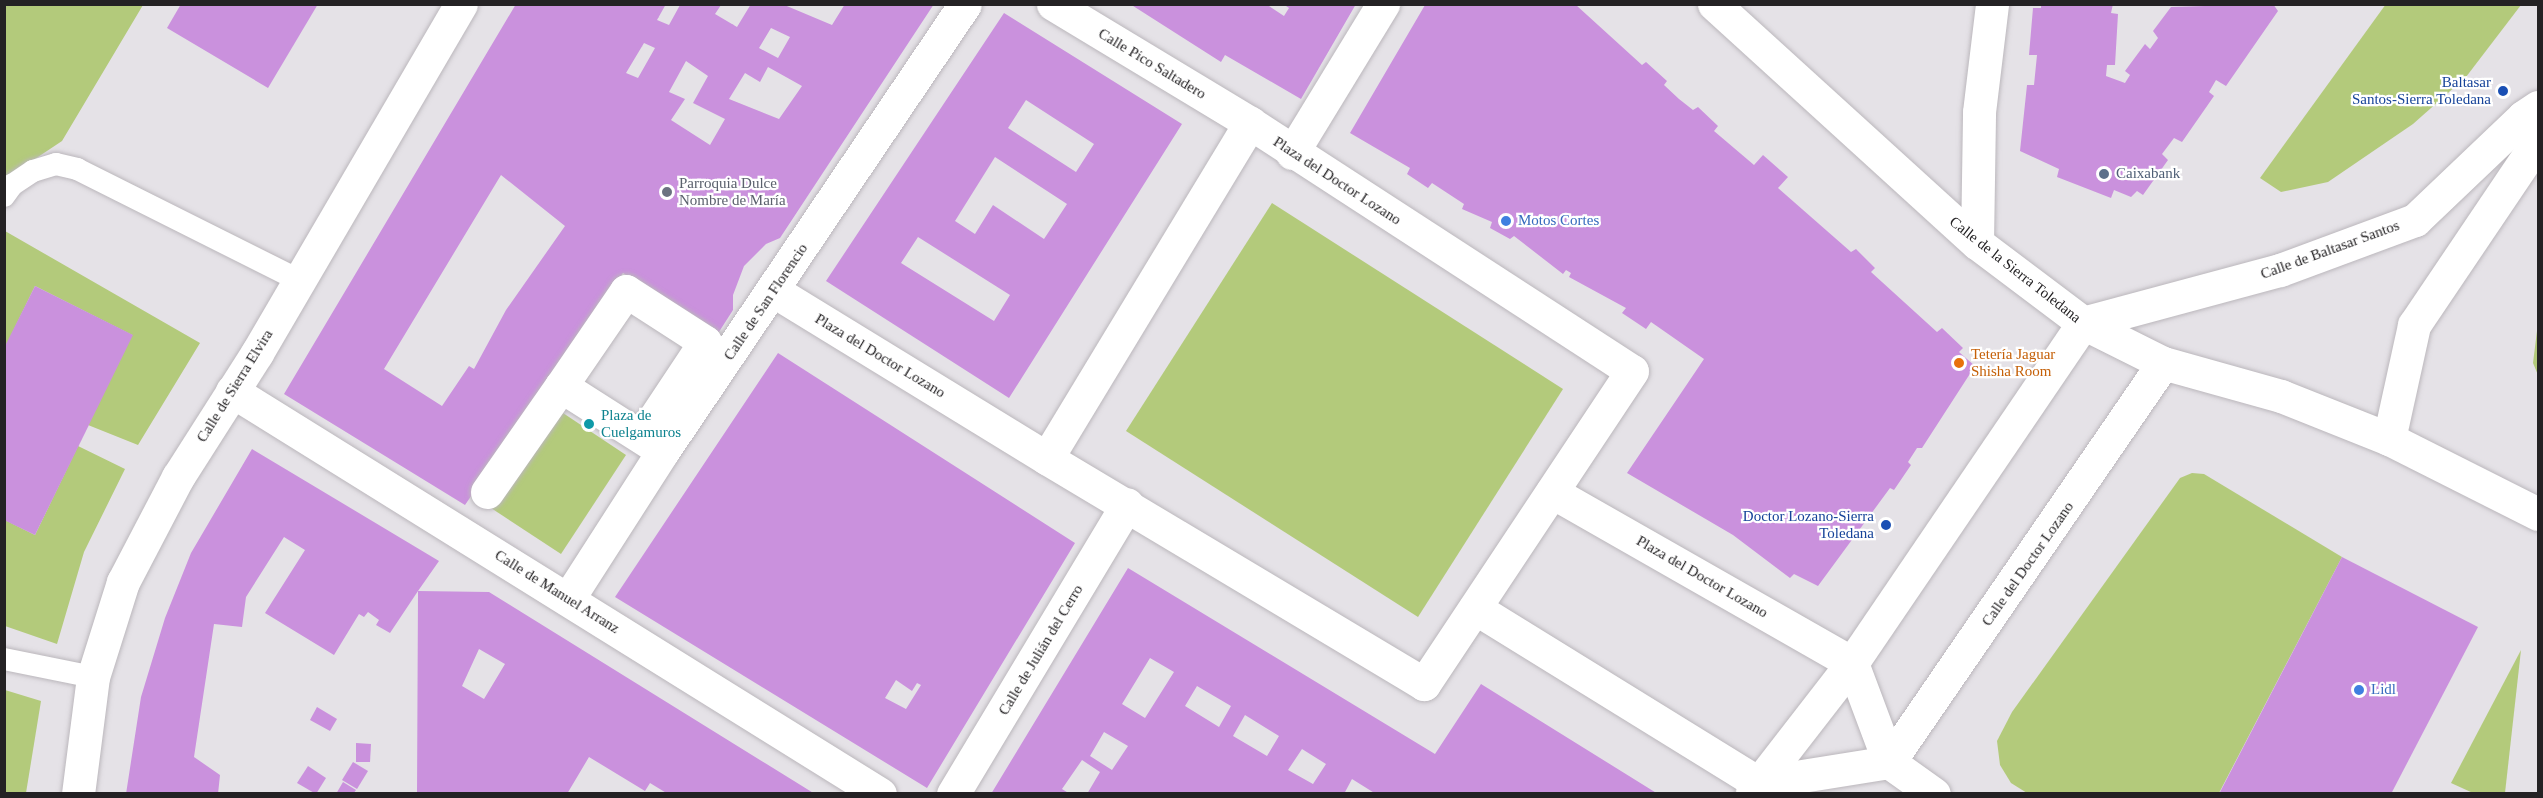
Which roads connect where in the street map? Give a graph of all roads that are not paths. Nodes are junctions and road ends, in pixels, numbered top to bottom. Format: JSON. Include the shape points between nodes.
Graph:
{"nodes":[{"id":1,"x":461,"y":4,"type":"edge"},
{"id":2,"x":965,"y":4,"type":"edge"},
{"id":3,"x":1053,"y":4,"type":"edge"},
{"id":4,"x":1383,"y":4,"type":"edge"},
{"id":5,"x":1714,"y":4,"type":"edge"},
{"id":6,"x":1992,"y":4,"type":"edge"},
{"id":7,"x":2538,"y":107,"type":"edge"},
{"id":8,"x":1250,"y":123,"type":"junction"},
{"id":9,"x":2538,"y":141,"type":"edge"},
{"id":10,"x":1292,"y":153,"type":"junction"},
{"id":11,"x":4,"y":196,"type":"edge"},
{"id":12,"x":1977,"y":243,"type":"junction"},
{"id":13,"x":298,"y":280,"type":"junction"},
{"id":14,"x":774,"y":291,"type":"junction"},
{"id":15,"x":2084,"y":324,"type":"junction"},
{"id":16,"x":2163,"y":363,"type":"junction"},
{"id":17,"x":561,"y":386,"type":"junction"},
{"id":18,"x":232,"y":391,"type":"junction"},
{"id":19,"x":2389,"y":439,"type":"junction"},
{"id":20,"x":652,"y":444,"type":"junction"},
{"id":21,"x":1047,"y":458,"type":"junction"},
{"id":22,"x":487,"y":492,"type":"dead end"},
{"id":23,"x":1552,"y":492,"type":"junction"},
{"id":24,"x":1127,"y":504,"type":"junction"},
{"id":25,"x":2538,"y":514,"type":"edge"},
{"id":26,"x":568,"y":599,"type":"junction"},
{"id":27,"x":1475,"y":608,"type":"junction"},
{"id":28,"x":4,"y":659,"type":"edge"},
{"id":29,"x":1852,"y":663,"type":"junction"},
{"id":30,"x":93,"y":677,"type":"junction"},
{"id":31,"x":1889,"y":762,"type":"junction"},
{"id":32,"x":1754,"y":788,"type":"edge"},
{"id":33,"x":78,"y":794,"type":"edge"},
{"id":34,"x":880,"y":794,"type":"edge"},
{"id":35,"x":953,"y":794,"type":"edge"},
{"id":36,"x":1934,"y":794,"type":"edge"}],
"edges":[{"from":1,"to":13,"type":"street","name":"Calle de Sierra Elvira"},
{"from":2,"to":14,"type":"street","name":"Calle de San Florencio"},
{"from":3,"to":8,"type":"street","name":"Calle Pico Saltadero"},
{"from":4,"to":10,"type":"street"},
{"from":5,"to":12,"type":"street","name":"Calle de la Sierra Toledana"},
{"from":6,"to":12,"type":"street","via":[[1979,112]]},
{"from":7,"to":15,"type":"street","name":"Calle de Baltasar Santos","via":[[2415,220],[2280,270]]},
{"from":8,"to":10,"type":"street","name":"Plaza del Doctor Lozano"},
{"from":8,"to":21,"type":"street"},
{"from":9,"to":19,"type":"street","via":[[2414,326]]},
{"from":10,"to":23,"type":"street","name":"Plaza del Doctor Lozano","via":[[1632,371]]},
{"from":11,"to":13,"type":"lane","via":[[12,185],[33,171],[56,164],[77,169]]},
{"from":12,"to":15,"type":"street","name":"Calle de la Sierra Toledana"},
{"from":13,"to":18,"type":"street","name":"Calle de Sierra Elvira"},
{"from":14,"to":20,"type":"street","name":"Calle de San Florencio"},
{"from":14,"to":21,"type":"street","name":"Plaza del Doctor Lozano"},
{"from":15,"to":16,"type":"street","name":"Calle de la Sierra Toledana"},
{"from":15,"to":29,"type":"street"},
{"from":16,"to":19,"type":"street","name":"Calle de la Sierra Toledana","via":[[2282,396]]},
{"from":16,"to":31,"type":"street","name":"Calle del Doctor Lozano"},
{"from":17,"to":20,"type":"street"},
{"from":17,"to":20,"type":"street","via":[[627,291],[705,342]]},
{"from":17,"to":22,"type":"street"},
{"from":18,"to":26,"type":"street","name":"Calle de Manuel Arranz"},
{"from":18,"to":30,"type":"street","name":"Calle de Sierra Elvira","via":[[178,477],[123,582]]},
{"from":19,"to":25,"type":"street","name":"Calle de la Sierra Toledana"},
{"from":20,"to":26,"type":"street","name":"Calle de San Florencio"},
{"from":21,"to":24,"type":"street","name":"Plaza del Doctor Lozano"},
{"from":23,"to":27,"type":"street","name":"Plaza del Doctor Lozano"},
{"from":23,"to":29,"type":"street","name":"Plaza del Doctor Lozano"},
{"from":24,"to":27,"type":"street","name":"Plaza del Doctor Lozano","via":[[1424,684]]},
{"from":24,"to":35,"type":"street","name":"Calle de Julián del Cerro"},
{"from":26,"to":34,"type":"street","name":"Calle de Manuel Arranz"},
{"from":27,"to":32,"type":"street"},
{"from":28,"to":30,"type":"lane"},
{"from":29,"to":31,"type":"street"},
{"from":29,"to":32,"type":"street"},
{"from":30,"to":33,"type":"street","name":"Calle de Sierra Elvira"},
{"from":31,"to":32,"type":"street"},
{"from":31,"to":36,"type":"street"}]}
